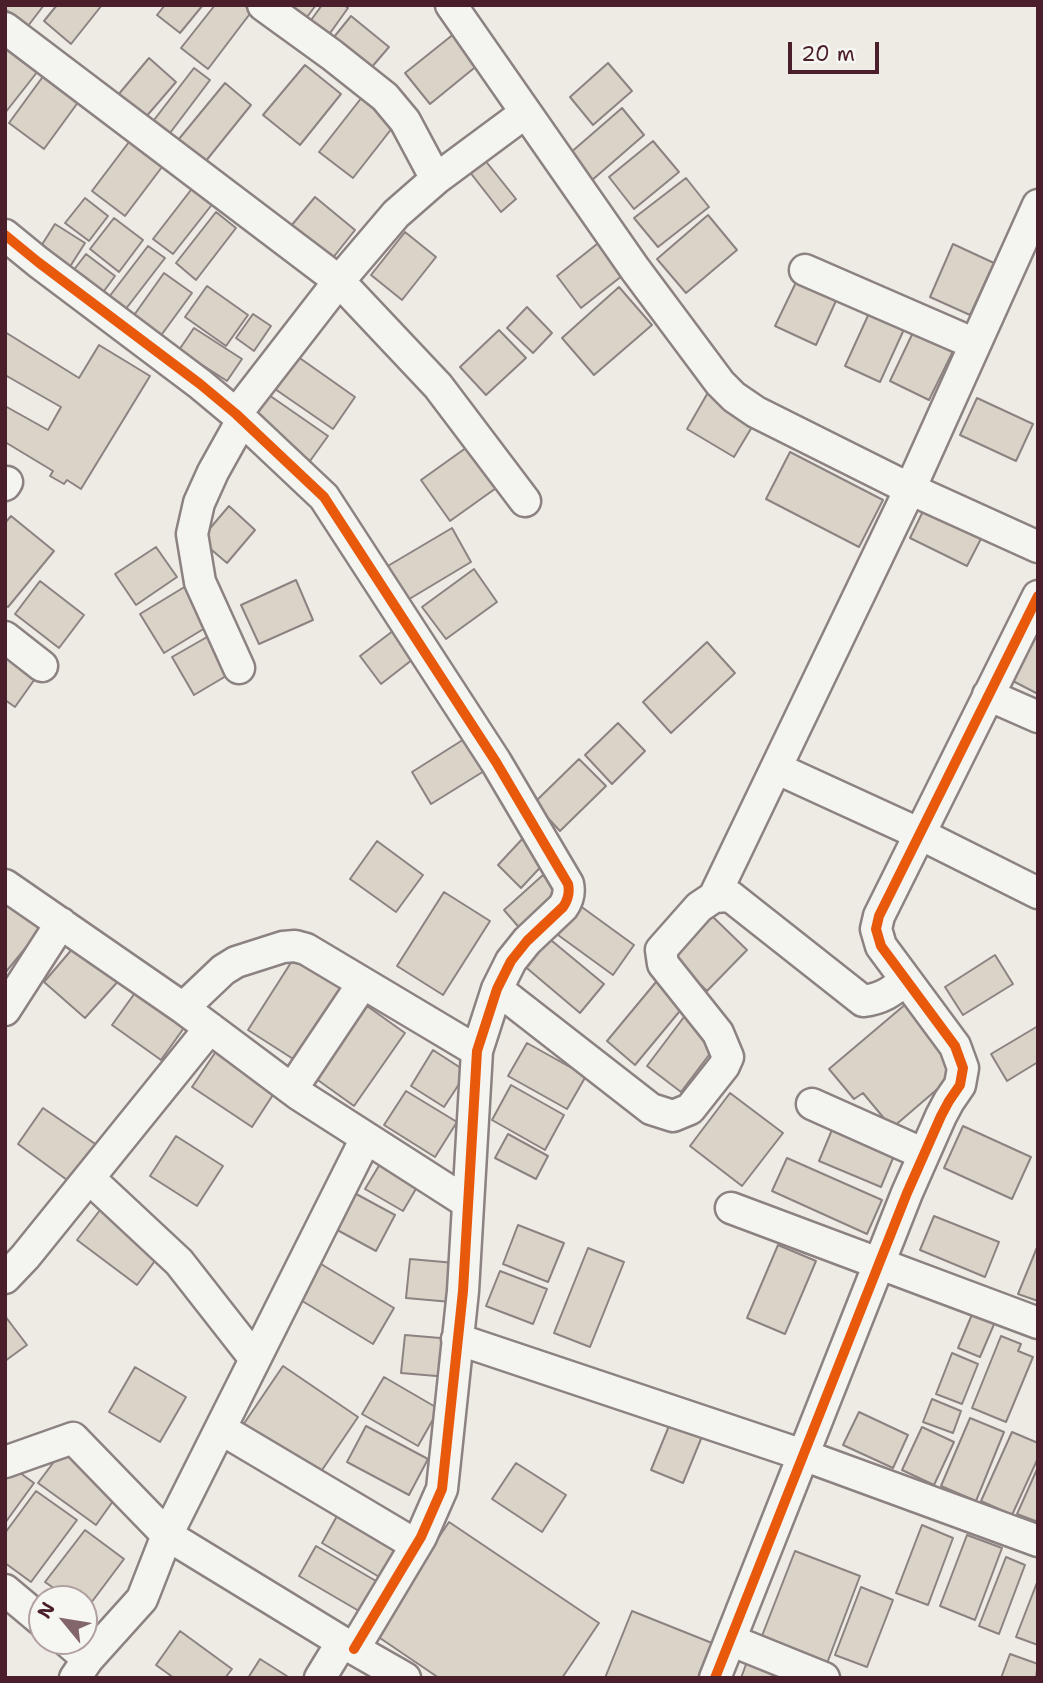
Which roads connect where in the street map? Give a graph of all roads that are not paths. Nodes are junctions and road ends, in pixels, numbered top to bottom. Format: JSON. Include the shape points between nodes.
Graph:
{"nodes":[{"id":1,"x":263,"y":5,"type":"edge"},
{"id":2,"x":451,"y":5,"type":"edge"},
{"id":3,"x":5,"y":28,"type":"edge"},
{"id":4,"x":525,"y":113,"type":"junction"},
{"id":5,"x":436,"y":178,"type":"junction"},
{"id":6,"x":1038,"y":205,"type":"edge"},
{"id":7,"x":5,"y":235,"type":"edge"},
{"id":8,"x":805,"y":270,"type":"dead end"},
{"id":9,"x":339,"y":281,"type":"junction"},
{"id":10,"x":975,"y":344,"type":"junction"},
{"id":11,"x":239,"y":417,"type":"junction"},
{"id":12,"x":910,"y":489,"type":"junction"},
{"id":13,"x":525,"y":501,"type":"dead end"},
{"id":14,"x":1038,"y":547,"type":"edge"},
{"id":15,"x":1038,"y":596,"type":"edge"},
{"id":16,"x":5,"y":637,"type":"edge"},
{"id":17,"x":43,"y":666,"type":"dead end"},
{"id":18,"x":239,"y":668,"type":"dead end"},
{"id":19,"x":988,"y":695,"type":"junction"},
{"id":20,"x":1038,"y":717,"type":"edge"},
{"id":21,"x":776,"y":768,"type":"junction"},
{"id":22,"x":920,"y":834,"type":"junction"},
{"id":23,"x":5,"y":885,"type":"edge"},
{"id":24,"x":1038,"y":893,"type":"edge"},
{"id":25,"x":714,"y":897,"type":"junction"},
{"id":26,"x":61,"y":923,"type":"junction"},
{"id":27,"x":905,"y":981,"type":"junction"},
{"id":28,"x":363,"y":983,"type":"junction"},
{"id":29,"x":497,"y":989,"type":"junction"},
{"id":30,"x":183,"y":1008,"type":"junction"},
{"id":31,"x":5,"y":1010,"type":"edge"},
{"id":32,"x":210,"y":1028,"type":"junction"},
{"id":33,"x":477,"y":1051,"type":"junction"},
{"id":34,"x":292,"y":1089,"type":"junction"},
{"id":35,"x":812,"y":1104,"type":"dead end"},
{"id":36,"x":366,"y":1138,"type":"junction"},
{"id":37,"x":924,"y":1154,"type":"junction"},
{"id":38,"x":89,"y":1178,"type":"junction"},
{"id":39,"x":468,"y":1203,"type":"junction"},
{"id":40,"x":731,"y":1208,"type":"dead end"},
{"id":41,"x":880,"y":1264,"type":"junction"},
{"id":42,"x":5,"y":1278,"type":"edge"},
{"id":43,"x":1038,"y":1323,"type":"edge"},
{"id":44,"x":457,"y":1339,"type":"junction"},
{"id":45,"x":256,"y":1359,"type":"junction"},
{"id":46,"x":220,"y":1429,"type":"junction"},
{"id":47,"x":803,"y":1455,"type":"junction"},
{"id":48,"x":5,"y":1462,"type":"edge"},
{"id":49,"x":167,"y":1535,"type":"junction"},
{"id":50,"x":1038,"y":1541,"type":"edge"},
{"id":51,"x":416,"y":1545,"type":"junction"},
{"id":52,"x":5,"y":1590,"type":"edge"},
{"id":53,"x":28,"y":1609,"type":"edge"},
{"id":54,"x":730,"y":1640,"type":"junction"},
{"id":55,"x":348,"y":1645,"type":"junction"},
{"id":56,"x":77,"y":1659,"type":"edge"},
{"id":57,"x":320,"y":1678,"type":"edge"},
{"id":58,"x":405,"y":1678,"type":"edge"},
{"id":59,"x":715,"y":1678,"type":"edge"},
{"id":60,"x":824,"y":1678,"type":"edge"}],
"edges":[{"from":1,"to":5,"type":"street","via":[[385,97],[405,121]]},
{"from":2,"to":4,"type":"street"},
{"from":3,"to":9,"type":"street"},
{"from":4,"to":5,"type":"street"},
{"from":4,"to":12,"type":"street","via":[[635,269],[734,397]]},
{"from":5,"to":9,"type":"street","via":[[396,214]]},
{"from":6,"to":10,"type":"street"},
{"from":7,"to":11,"type":"street"},
{"from":8,"to":10,"type":"street"},
{"from":9,"to":11,"type":"street"},
{"from":9,"to":13,"type":"street","via":[[438,386]]},
{"from":10,"to":12,"type":"street"},
{"from":11,"to":18,"type":"street","via":[[199,503],[192,534],[200,582]]},
{"from":11,"to":29,"type":"street","via":[[324,497],[496,762],[568,884],[567,902],[519,951]]},
{"from":12,"to":14,"type":"street"},
{"from":12,"to":21,"type":"street"},
{"from":15,"to":19,"type":"street"},
{"from":16,"to":17,"type":"street"},
{"from":19,"to":20,"type":"street"},
{"from":19,"to":22,"type":"street"},
{"from":21,"to":22,"type":"street"},
{"from":21,"to":25,"type":"street"},
{"from":22,"to":24,"type":"street"},
{"from":22,"to":27,"type":"street","via":[[876,929],[880,946]]},
{"from":23,"to":26,"type":"street"},
{"from":25,"to":27,"type":"street","via":[[730,896],[863,1001],[891,993]]},
{"from":25,"to":29,"type":"street","via":[[699,907],[662,950],[663,964],[718,1033],[728,1057],[690,1109],[673,1116],[651,1109]]},
{"from":26,"to":30,"type":"street"},
{"from":26,"to":31,"type":"street"},
{"from":27,"to":37,"type":"street","via":[[956,1045],[963,1068],[960,1085]]},
{"from":28,"to":30,"type":"street","via":[[306,949],[283,947],[236,962]]},
{"from":28,"to":33,"type":"street"},
{"from":28,"to":34,"type":"street"},
{"from":29,"to":33,"type":"street"},
{"from":30,"to":32,"type":"street"},
{"from":32,"to":34,"type":"street"},
{"from":32,"to":38,"type":"street"},
{"from":33,"to":39,"type":"street"},
{"from":34,"to":36,"type":"street"},
{"from":35,"to":37,"type":"street"},
{"from":36,"to":39,"type":"street"},
{"from":36,"to":45,"type":"street"},
{"from":37,"to":41,"type":"street"},
{"from":38,"to":42,"type":"street"},
{"from":38,"to":45,"type":"street","via":[[180,1262]]},
{"from":39,"to":44,"type":"street"},
{"from":40,"to":41,"type":"street"},
{"from":41,"to":43,"type":"street"},
{"from":41,"to":47,"type":"street"},
{"from":44,"to":47,"type":"street"},
{"from":44,"to":51,"type":"street","via":[[442,1489]]},
{"from":45,"to":46,"type":"street"},
{"from":46,"to":49,"type":"street"},
{"from":46,"to":51,"type":"street"},
{"from":47,"to":50,"type":"street"},
{"from":47,"to":54,"type":"street"},
{"from":48,"to":49,"type":"street","via":[[73,1438]]},
{"from":49,"to":55,"type":"street"},
{"from":49,"to":56,"type":"street","via":[[142,1599]]},
{"from":51,"to":55,"type":"street"},
{"from":52,"to":53,"type":"street"},
{"from":54,"to":59,"type":"street"},
{"from":54,"to":60,"type":"street"},
{"from":55,"to":57,"type":"street"},
{"from":55,"to":58,"type":"street"}]}
